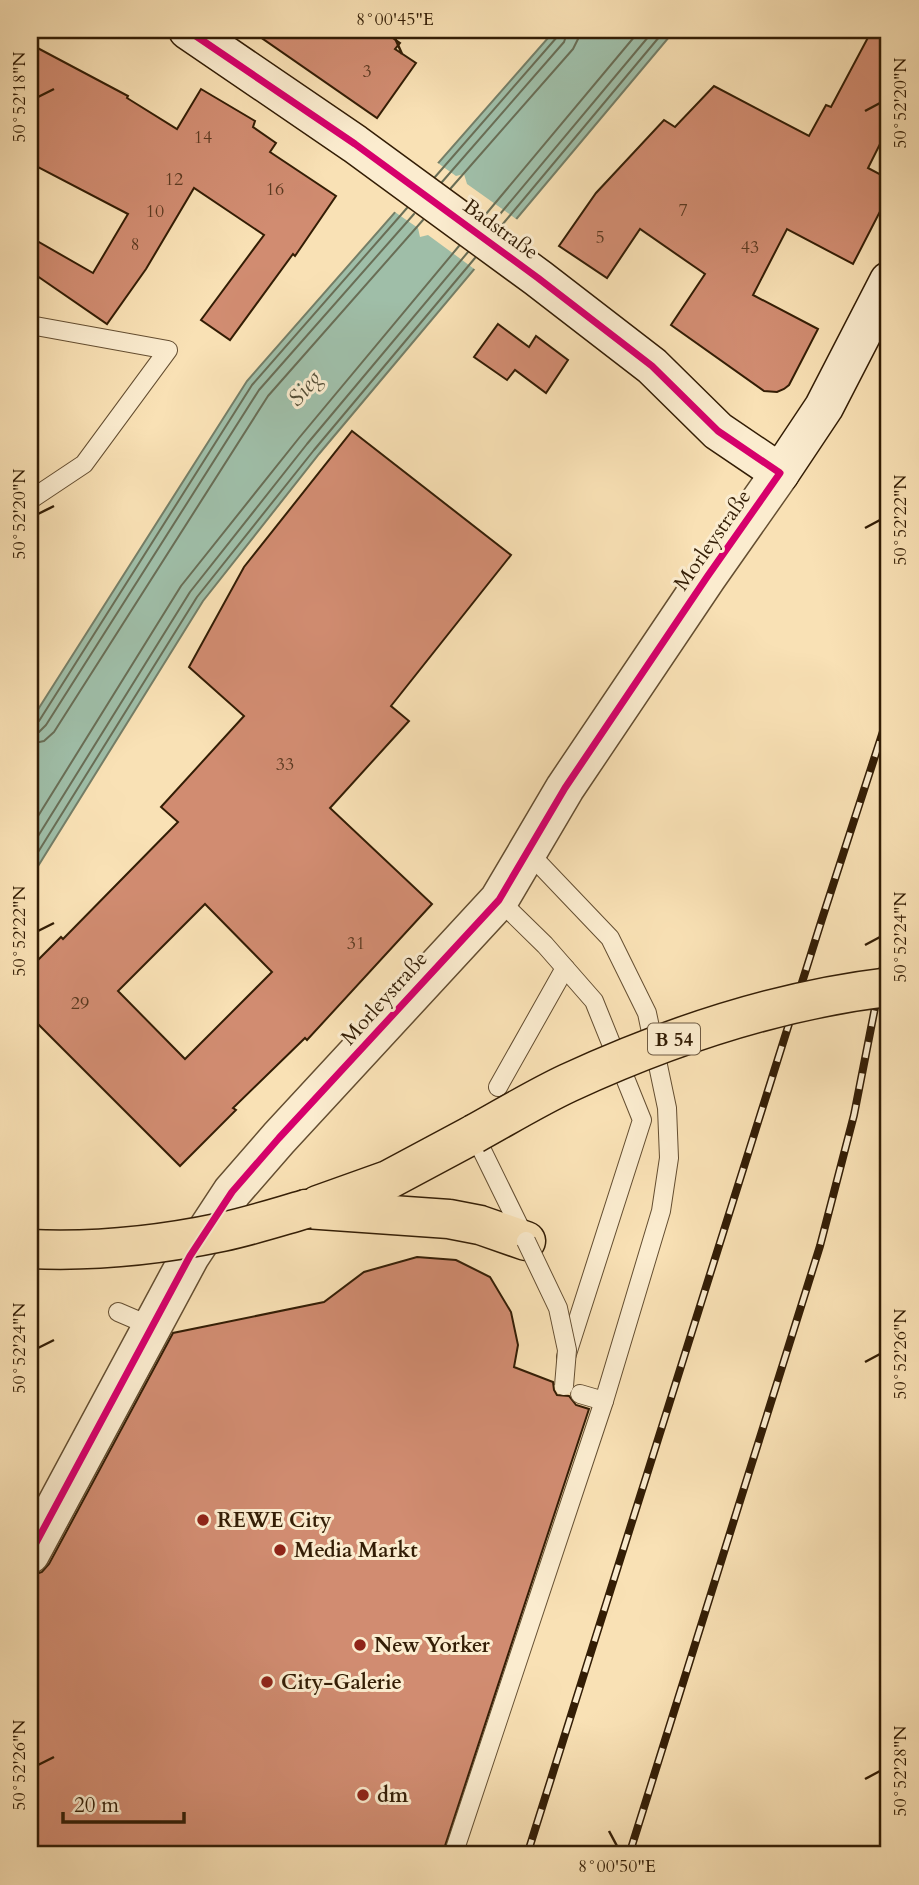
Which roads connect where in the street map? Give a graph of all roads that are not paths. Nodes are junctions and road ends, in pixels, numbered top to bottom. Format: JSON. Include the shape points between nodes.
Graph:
{"nodes":[{"id":1,"x":188,"y":30,"type":"edge"},
{"id":2,"x":889,"y":281,"type":"edge"},
{"id":3,"x":30,"y":325,"type":"edge"},
{"id":4,"x":780,"y":474,"type":"junction"},
{"id":5,"x":30,"y":500,"type":"edge"},
{"id":6,"x":528,"y":852,"type":"junction"},
{"id":7,"x":499,"y":900,"type":"junction"},
{"id":8,"x":565,"y":968,"type":"junction"},
{"id":9,"x":889,"y":988,"type":"edge"},
{"id":10,"x":498,"y":1087,"type":"dead end"},
{"id":11,"x":474,"y":1134,"type":"junction"},
{"id":12,"x":306,"y":1209,"type":"junction"},
{"id":13,"x":526,"y":1241,"type":"junction"},
{"id":14,"x":30,"y":1249,"type":"edge"},
{"id":15,"x":118,"y":1312,"type":"dead end"},
{"id":16,"x":153,"y":1327,"type":"junction"},
{"id":17,"x":567,"y":1388,"type":"junction"},
{"id":18,"x":604,"y":1401,"type":"junction"},
{"id":19,"x":30,"y":1554,"type":"edge"},
{"id":20,"x":453,"y":1855,"type":"edge"}],
"edges":[{"from":1,"to":4,"type":"street","name":"Badstraße","via":[[355,144],[538,278],[652,366],[719,430]]},
{"from":2,"to":4,"type":"street","name":"Morleystraße","via":[[824,407]]},
{"from":3,"to":5,"type":"lane","via":[[168,350],[84,464]]},
{"from":4,"to":6,"type":"street","name":"Morleystraße","via":[[565,788]]},
{"from":6,"to":7,"type":"street","name":"Morleystraße"},
{"from":6,"to":18,"type":"lane","via":[[610,939],[647,1013],[667,1108],[670,1158],[661,1210]]},
{"from":7,"to":8,"type":"lane"},
{"from":7,"to":16,"type":"street","name":"Morleystraße","via":[[232,1192],[190,1256]]},
{"from":8,"to":10,"type":"lane"},
{"from":8,"to":17,"type":"lane","via":[[594,1001],[642,1120]]},
{"from":9,"to":11,"type":"main road","number":"B 54","bridge":true,"via":[[762,1011],[662,1043],[566,1084]]},
{"from":11,"to":12,"type":"main road","number":"B 54","via":[[388,1180]]},
{"from":11,"to":13,"type":"lane"},
{"from":12,"to":13,"type":"main road","via":[[449,1219]]},
{"from":12,"to":14,"type":"main road","number":"B 54","bridge":true,"via":[[224,1232],[140,1246]]},
{"from":13,"to":17,"type":"lane","bridge":true,"via":[[558,1308],[567,1350]]},
{"from":15,"to":16,"type":"lane"},
{"from":16,"to":19,"type":"street","name":"Morleystraße"},
{"from":17,"to":18,"type":"lane"},
{"from":18,"to":20,"type":"lane"}]}
